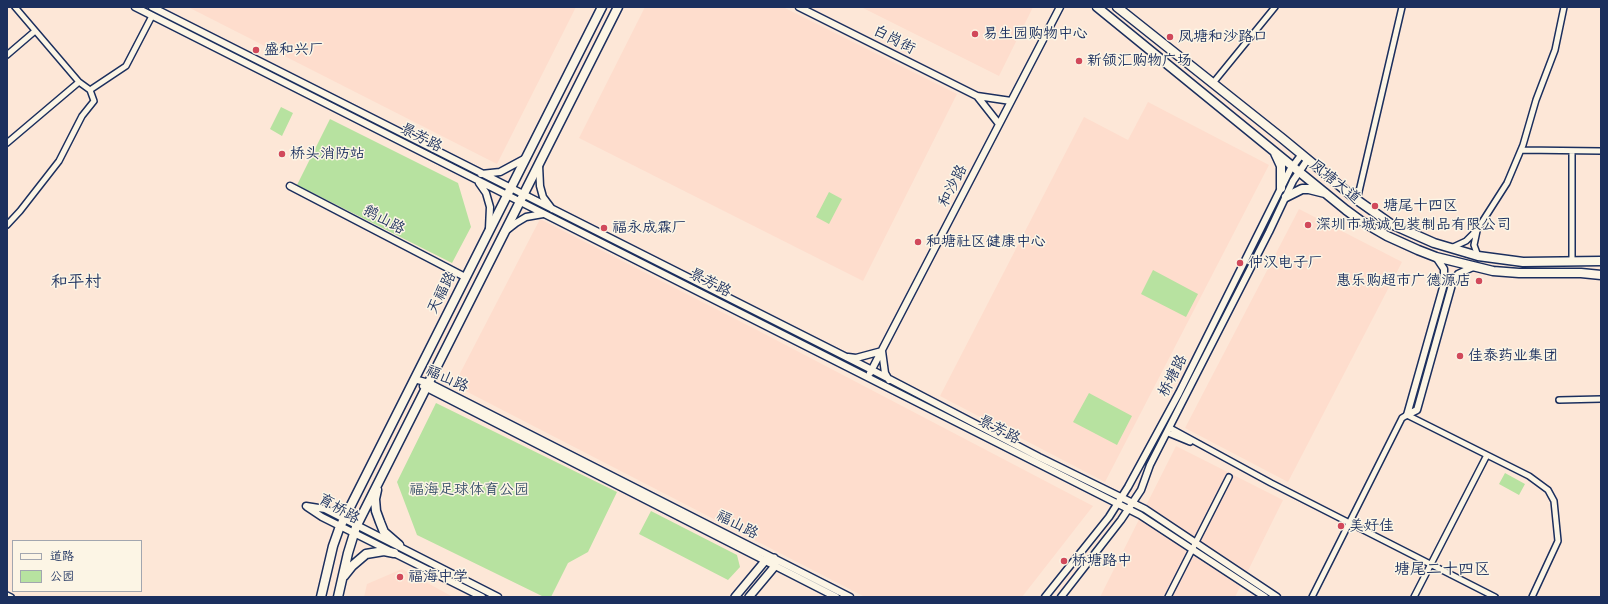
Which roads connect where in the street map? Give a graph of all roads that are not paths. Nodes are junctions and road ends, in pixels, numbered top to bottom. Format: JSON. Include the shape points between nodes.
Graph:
{"nodes":[{"id":1,"x":15,"y":7,"type":"edge"},
{"id":2,"x":135,"y":7,"type":"edge"},
{"id":3,"x":152,"y":7,"type":"edge"},
{"id":4,"x":602,"y":7,"type":"edge"},
{"id":5,"x":618,"y":7,"type":"edge"},
{"id":6,"x":799,"y":7,"type":"edge"},
{"id":7,"x":1060,"y":7,"type":"edge"},
{"id":8,"x":1097,"y":7,"type":"edge"},
{"id":9,"x":1117,"y":7,"type":"edge"},
{"id":10,"x":1275,"y":7,"type":"edge"},
{"id":11,"x":1402,"y":7,"type":"edge"},
{"id":12,"x":1564,"y":7,"type":"edge"},
{"id":13,"x":152,"y":16,"type":"junction"},
{"id":14,"x":36,"y":31,"type":"junction"},
{"id":15,"x":7,"y":55,"type":"edge"},
{"id":16,"x":79,"y":82,"type":"junction"},
{"id":17,"x":1213,"y":84,"type":"junction"},
{"id":18,"x":90,"y":90,"type":"junction"},
{"id":19,"x":977,"y":96,"type":"junction"},
{"id":20,"x":1011,"y":101,"type":"junction"},
{"id":21,"x":999,"y":124,"type":"junction"},
{"id":22,"x":7,"y":143,"type":"edge"},
{"id":23,"x":1272,"y":149,"type":"junction"},
{"id":24,"x":1520,"y":150,"type":"junction"},
{"id":25,"x":1572,"y":150,"type":"junction"},
{"id":26,"x":1601,"y":151,"type":"edge"},
{"id":27,"x":1305,"y":157,"type":"junction"},
{"id":28,"x":526,"y":158,"type":"junction"},
{"id":29,"x":539,"y":164,"type":"junction"},
{"id":30,"x":1296,"y":168,"type":"junction"},
{"id":31,"x":481,"y":174,"type":"junction"},
{"id":32,"x":478,"y":181,"type":"junction"},
{"id":33,"x":290,"y":186,"type":"dead end"},
{"id":34,"x":1281,"y":188,"type":"junction"},
{"id":35,"x":508,"y":192,"type":"junction"},
{"id":36,"x":1327,"y":194,"type":"junction"},
{"id":37,"x":1286,"y":197,"type":"junction"},
{"id":38,"x":522,"y":199,"type":"junction"},
{"id":39,"x":1357,"y":200,"type":"junction"},
{"id":40,"x":553,"y":210,"type":"junction"},
{"id":41,"x":543,"y":214,"type":"junction"},
{"id":42,"x":7,"y":224,"type":"edge"},
{"id":43,"x":1477,"y":230,"type":"junction"},
{"id":44,"x":488,"y":231,"type":"junction"},
{"id":45,"x":504,"y":233,"type":"junction"},
{"id":46,"x":1450,"y":248,"type":"junction"},
{"id":47,"x":1478,"y":256,"type":"junction"},
{"id":48,"x":1436,"y":257,"type":"junction"},
{"id":49,"x":1572,"y":261,"type":"junction"},
{"id":50,"x":1601,"y":261,"type":"edge"},
{"id":51,"x":1473,"y":267,"type":"junction"},
{"id":52,"x":1601,"y":275,"type":"edge"},
{"id":53,"x":465,"y":277,"type":"junction"},
{"id":54,"x":882,"y":351,"type":"junction"},
{"id":55,"x":846,"y":357,"type":"junction"},
{"id":56,"x":872,"y":370,"type":"junction"},
{"id":57,"x":868,"y":377,"type":"junction"},
{"id":58,"x":414,"y":379,"type":"junction"},
{"id":59,"x":889,"y":380,"type":"junction"},
{"id":60,"x":427,"y":386,"type":"junction"},
{"id":61,"x":1601,"y":399,"type":"edge"},
{"id":62,"x":1559,"y":400,"type":"dead end"},
{"id":63,"x":1407,"y":415,"type":"junction"},
{"id":64,"x":1169,"y":430,"type":"junction"},
{"id":65,"x":1487,"y":455,"type":"junction"},
{"id":66,"x":1229,"y":477,"type":"dead end"},
{"id":67,"x":380,"y":478,"type":"junction"},
{"id":68,"x":1122,"y":497,"type":"junction"},
{"id":69,"x":1133,"y":503,"type":"junction"},
{"id":70,"x":1117,"y":504,"type":"junction"},
{"id":71,"x":1129,"y":510,"type":"junction"},
{"id":72,"x":345,"y":518,"type":"junction"},
{"id":73,"x":1349,"y":523,"type":"junction"},
{"id":74,"x":357,"y":524,"type":"junction"},
{"id":75,"x":340,"y":526,"type":"junction"},
{"id":76,"x":354,"y":533,"type":"junction"},
{"id":77,"x":1196,"y":542,"type":"junction"},
{"id":78,"x":398,"y":545,"type":"junction"},
{"id":79,"x":1192,"y":549,"type":"junction"},
{"id":80,"x":394,"y":553,"type":"junction"},
{"id":81,"x":774,"y":558,"type":"junction"},
{"id":82,"x":766,"y":561,"type":"junction"},
{"id":83,"x":1431,"y":564,"type":"junction"},
{"id":84,"x":775,"y":566,"type":"junction"},
{"id":85,"x":341,"y":584,"type":"junction"},
{"id":86,"x":7,"y":595,"type":"edge"},
{"id":87,"x":11,"y":597,"type":"edge"},
{"id":88,"x":321,"y":597,"type":"edge"},
{"id":89,"x":338,"y":597,"type":"edge"},
{"id":90,"x":482,"y":597,"type":"edge"},
{"id":91,"x":498,"y":597,"type":"edge"},
{"id":92,"x":735,"y":597,"type":"edge"},
{"id":93,"x":749,"y":597,"type":"edge"},
{"id":94,"x":836,"y":597,"type":"edge"},
{"id":95,"x":850,"y":597,"type":"edge"},
{"id":96,"x":1045,"y":597,"type":"edge"},
{"id":97,"x":1061,"y":597,"type":"edge"},
{"id":98,"x":1168,"y":597,"type":"edge"},
{"id":99,"x":1265,"y":597,"type":"edge"},
{"id":100,"x":1277,"y":597,"type":"edge"},
{"id":101,"x":1312,"y":597,"type":"edge"},
{"id":102,"x":1414,"y":597,"type":"edge"},
{"id":103,"x":1495,"y":597,"type":"edge"},
{"id":104,"x":1532,"y":597,"type":"edge"}],
"edges":[{"from":1,"to":14,"type":"street"},
{"from":2,"to":13,"type":"street","name":"景芳路"},
{"from":3,"to":31,"type":"street","name":"景芳路"},
{"from":4,"to":28,"type":"main road","name":"天福路"},
{"from":5,"to":29,"type":"main road","name":"天福路"},
{"from":6,"to":19,"type":"street","name":"白岗街"},
{"from":7,"to":20,"type":"street","name":"和沙路"},
{"from":8,"to":23,"type":"main road","name":"凤塘大道"},
{"from":9,"to":17,"type":"main road","name":"凤塘大道"},
{"from":10,"to":17,"type":"street"},
{"from":11,"to":39,"type":"street"},
{"from":12,"to":24,"type":"street","via":[[1555,50]]},
{"from":13,"to":18,"type":"street","via":[[126,66]]},
{"from":13,"to":32,"type":"street","name":"景芳路"},
{"from":14,"to":15,"type":"street"},
{"from":14,"to":16,"type":"street"},
{"from":16,"to":18,"type":"street"},
{"from":16,"to":22,"type":"street"},
{"from":17,"to":27,"type":"main road","name":"凤塘大道"},
{"from":18,"to":42,"type":"street","via":[[94,100],[82,116],[59,161]]},
{"from":19,"to":20,"type":"street"},
{"from":19,"to":21,"type":"street"},
{"from":20,"to":21,"type":"street","name":"和沙路"},
{"from":21,"to":54,"type":"street","name":"和沙路"},
{"from":23,"to":30,"type":"main road","name":"凤塘大道"},
{"from":23,"to":34,"type":"main road","via":[[1281,166]]},
{"from":24,"to":25,"type":"street"},
{"from":24,"to":43,"type":"street","via":[[1507,183]]},
{"from":25,"to":26,"type":"street"},
{"from":25,"to":49,"type":"street"},
{"from":27,"to":30,"type":"street","name":"桥塘路"},
{"from":27,"to":39,"type":"main road","name":"凤塘大道"},
{"from":28,"to":31,"type":"street","via":[[500,172]]},
{"from":28,"to":35,"type":"main road","name":"天福路"},
{"from":29,"to":38,"type":"main road","name":"天福路"},
{"from":29,"to":40,"type":"street","via":[[543,197]]},
{"from":30,"to":34,"type":"street","name":"桥塘路"},
{"from":30,"to":36,"type":"main road","name":"凤塘大道"},
{"from":30,"to":37,"type":"street","name":"桥塘路"},
{"from":31,"to":35,"type":"street","name":"景芳路"},
{"from":32,"to":35,"type":"street","name":"景芳路"},
{"from":32,"to":44,"type":"street","via":[[486,193],[490,207]]},
{"from":33,"to":53,"type":"street","name":"鹅山路"},
{"from":34,"to":68,"type":"street","name":"桥塘路","via":[[1179,393]]},
{"from":35,"to":38,"type":"street","name":"景芳路"},
{"from":35,"to":44,"type":"main road","name":"天福路"},
{"from":36,"to":37,"type":"main road","via":[[1302,189]]},
{"from":36,"to":48,"type":"main road","name":"凤塘大道","via":[[1372,227],[1407,246]]},
{"from":37,"to":64,"type":"street","name":"桥塘路"},
{"from":38,"to":40,"type":"street","name":"景芳路"},
{"from":38,"to":41,"type":"street","name":"景芳路"},
{"from":38,"to":45,"type":"main road","name":"天福路"},
{"from":39,"to":46,"type":"main road","name":"凤塘大道","via":[[1391,224]]},
{"from":40,"to":55,"type":"street","name":"景芳路"},
{"from":41,"to":45,"type":"street","via":[[526,217]]},
{"from":41,"to":57,"type":"street","name":"景芳路"},
{"from":43,"to":46,"type":"street","via":[[1466,241]]},
{"from":43,"to":47,"type":"street","via":[[1474,244]]},
{"from":44,"to":53,"type":"main road","name":"天福路"},
{"from":45,"to":60,"type":"main road","name":"天福路"},
{"from":46,"to":47,"type":"main road","name":"凤塘大道"},
{"from":47,"to":49,"type":"main road","name":"凤塘大道","via":[[1523,262]]},
{"from":48,"to":51,"type":"main road","name":"凤塘大道"},
{"from":48,"to":63,"type":"street","via":[[1444,270],[1444,284]]},
{"from":49,"to":50,"type":"main road","name":"凤塘大道"},
{"from":51,"to":52,"type":"main road","name":"凤塘大道","via":[[1506,272]]},
{"from":51,"to":63,"type":"street","via":[[1458,274],[1452,281],[1417,410]]},
{"from":53,"to":58,"type":"main road","name":"天福路"},
{"from":54,"to":55,"type":"street","via":[[856,358]]},
{"from":54,"to":56,"type":"street","name":"和沙路"},
{"from":54,"to":59,"type":"street","via":[[885,373]]},
{"from":55,"to":56,"type":"street","name":"景芳路"},
{"from":56,"to":57,"type":"street","name":"和沙路"},
{"from":56,"to":59,"type":"street","name":"景芳路"},
{"from":57,"to":70,"type":"street","name":"景芳路"},
{"from":58,"to":60,"type":"street","name":"福山路"},
{"from":58,"to":72,"type":"main road","name":"天福路"},
{"from":59,"to":68,"type":"street","name":"景芳路"},
{"from":60,"to":67,"type":"main road","name":"天福路"},
{"from":60,"to":81,"type":"street","name":"福山路"},
{"from":60,"to":82,"type":"street","name":"福山路"},
{"from":61,"to":62,"type":"street"},
{"from":63,"to":65,"type":"street"},
{"from":63,"to":73,"type":"street","via":[[1397,428]]},
{"from":64,"to":69,"type":"street","name":"桥塘路"},
{"from":64,"to":73,"type":"street"},
{"from":65,"to":83,"type":"street"},
{"from":65,"to":104,"type":"street","via":[[1542,484],[1554,501],[1558,541]]},
{"from":66,"to":77,"type":"street"},
{"from":67,"to":74,"type":"main road","name":"天福路"},
{"from":67,"to":78,"type":"main road","via":[[375,499],[376,511],[384,532]]},
{"from":68,"to":69,"type":"street","name":"景芳路"},
{"from":68,"to":70,"type":"street","name":"桥塘路"},
{"from":69,"to":71,"type":"street","name":"桥塘路"},
{"from":69,"to":77,"type":"street","name":"景芳路"},
{"from":70,"to":71,"type":"street","name":"景芳路"},
{"from":70,"to":96,"type":"street","name":"桥塘路"},
{"from":71,"to":79,"type":"street","name":"景芳路","via":[[1146,518]]},
{"from":71,"to":97,"type":"street","name":"桥塘路"},
{"from":72,"to":74,"type":"street","name":"育桥路"},
{"from":72,"to":75,"type":"main road","name":"天福路"},
{"from":72,"to":75,"type":"street","name":"育桥路","via":[[325,509],[306,506]]},
{"from":73,"to":83,"type":"street"},
{"from":73,"to":101,"type":"street"},
{"from":74,"to":76,"type":"main road","name":"天福路"},
{"from":74,"to":78,"type":"street","name":"育桥路"},
{"from":75,"to":76,"type":"street","name":"育桥路"},
{"from":75,"to":88,"type":"main road","name":"天福路"},
{"from":76,"to":80,"type":"street","name":"育桥路"},
{"from":76,"to":85,"type":"main road","name":"天福路"},
{"from":77,"to":79,"type":"street"},
{"from":77,"to":100,"type":"street","name":"景芳路"},
{"from":78,"to":91,"type":"street","name":"育桥路"},
{"from":79,"to":98,"type":"street"},
{"from":79,"to":99,"type":"street","name":"景芳路"},
{"from":80,"to":85,"type":"main road","via":[[384,551],[366,554],[352,566]]},
{"from":80,"to":90,"type":"street","name":"育桥路"},
{"from":81,"to":82,"type":"main road"},
{"from":81,"to":84,"type":"main road"},
{"from":81,"to":95,"type":"street","name":"福山路"},
{"from":82,"to":84,"type":"street","name":"福山路"},
{"from":82,"to":92,"type":"main road"},
{"from":83,"to":102,"type":"street"},
{"from":83,"to":103,"type":"street"},
{"from":84,"to":93,"type":"main road"},
{"from":84,"to":94,"type":"street","name":"福山路"},
{"from":85,"to":89,"type":"main road","name":"天福路"},
{"from":86,"to":87,"type":"street"}]}
